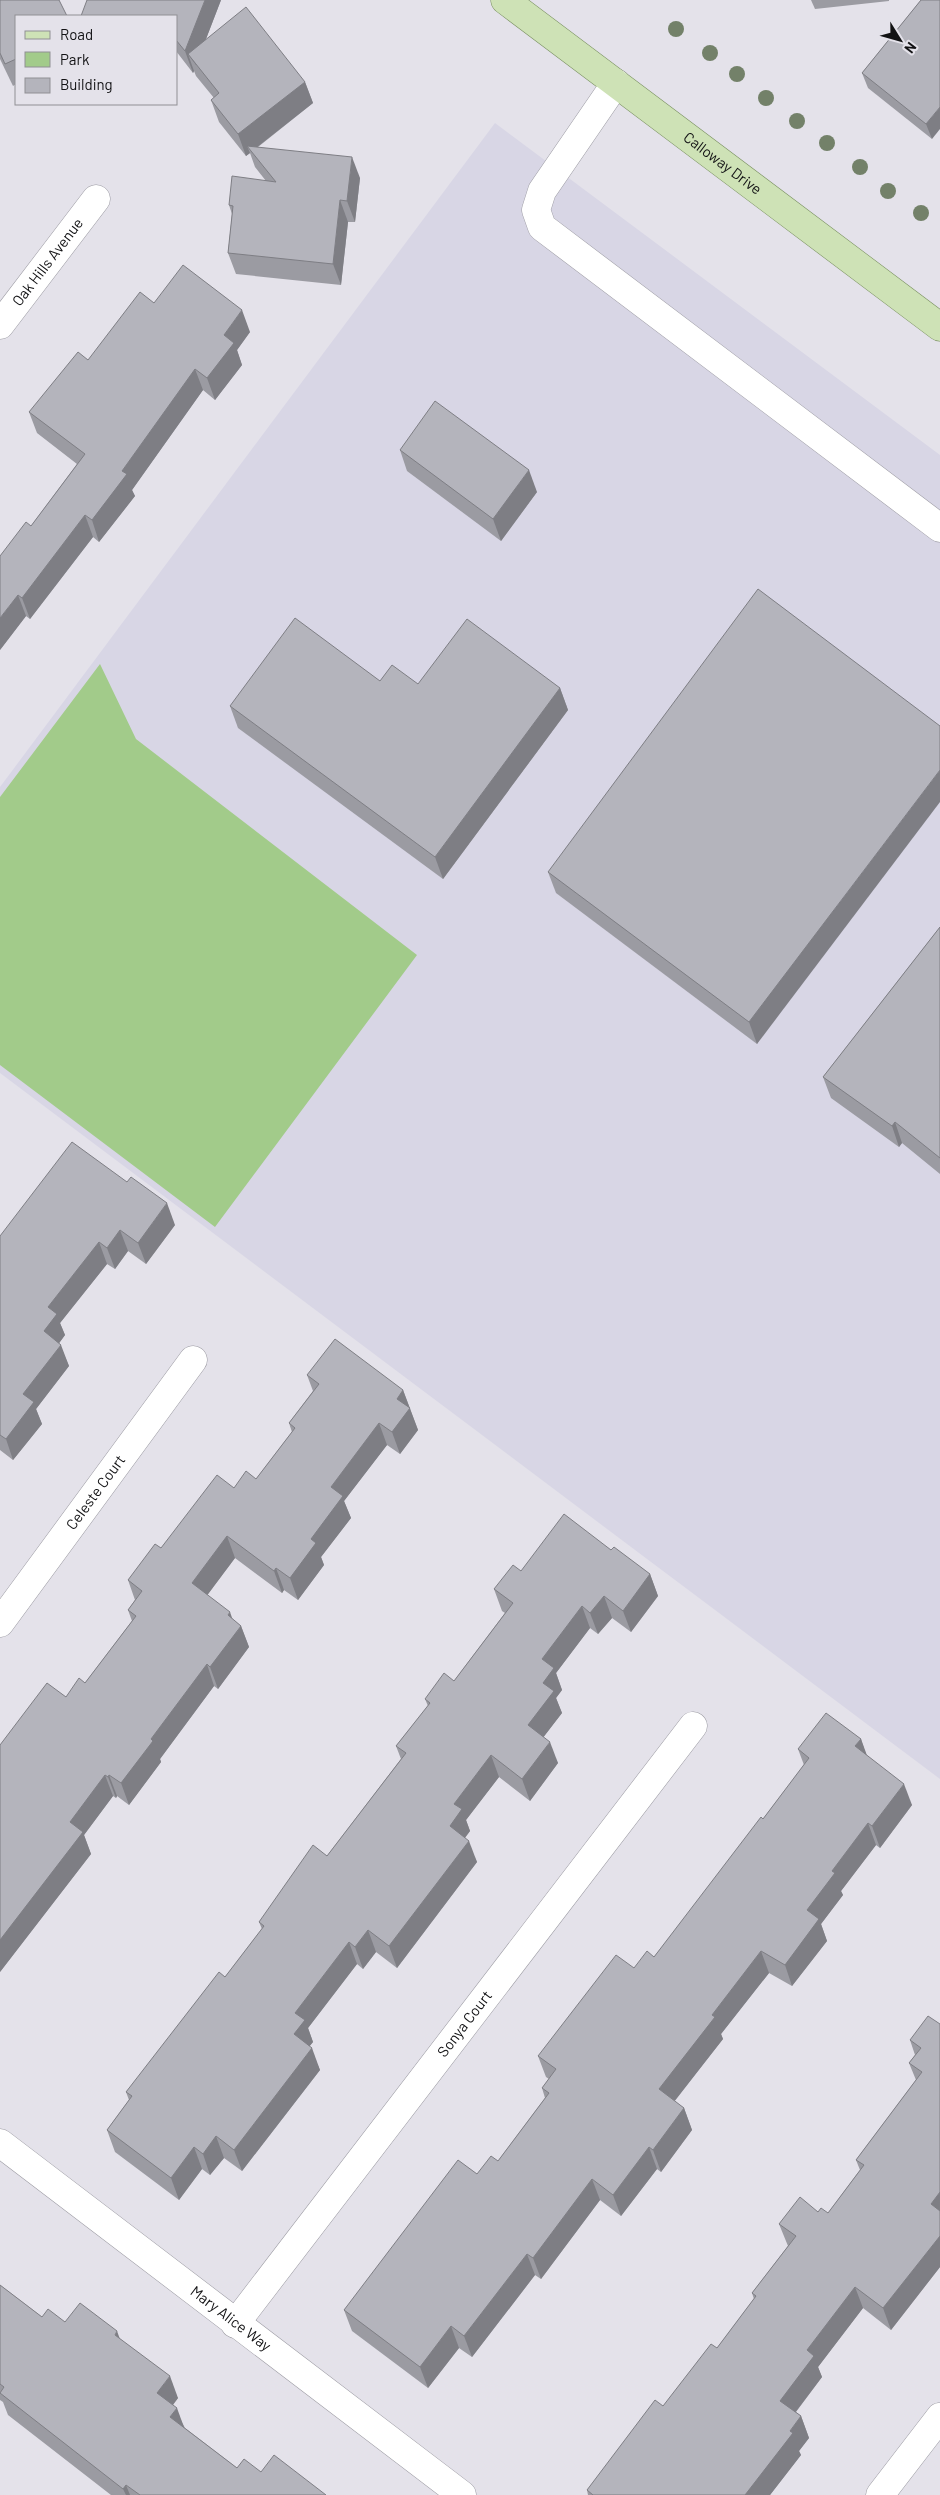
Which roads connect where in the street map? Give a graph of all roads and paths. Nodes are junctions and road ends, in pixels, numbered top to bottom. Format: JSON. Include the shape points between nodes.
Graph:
{"nodes":[{"id":1,"x":505,"y":0,"type":"edge"},
{"id":2,"x":616,"y":83,"type":"junction"},
{"id":3,"x":96,"y":199,"type":"dead end"},
{"id":4,"x":0,"y":325,"type":"edge"},
{"id":5,"x":940,"y":327,"type":"edge"},
{"id":6,"x":940,"y":528,"type":"edge"},
{"id":7,"x":193,"y":1360,"type":"dead end"},
{"id":8,"x":0,"y":1623,"type":"edge"},
{"id":9,"x":693,"y":1726,"type":"dead end"},
{"id":10,"x":0,"y":2143,"type":"edge"},
{"id":11,"x":235,"y":2324,"type":"junction"},
{"id":12,"x":940,"y":2417,"type":"edge"},
{"id":13,"x":462,"y":2495,"type":"edge"},
{"id":14,"x":880,"y":2495,"type":"edge"}],
"edges":[{"from":1,"to":2,"type":"main road","name":"Calloway Drive"},
{"from":2,"to":5,"type":"main road","name":"Calloway Drive"},
{"from":2,"to":6,"type":"street","via":[[542,191],[536,210],[542,227]]},
{"from":3,"to":4,"type":"street","name":"Oak Hills Avenue"},
{"from":7,"to":8,"type":"street","name":"Celeste Court"},
{"from":9,"to":11,"type":"street","name":"Sonya Court"},
{"from":10,"to":11,"type":"street","name":"Mary Alice Way"},
{"from":11,"to":13,"type":"street","name":"Mary Alice Way"},
{"from":12,"to":14,"type":"street"}]}
